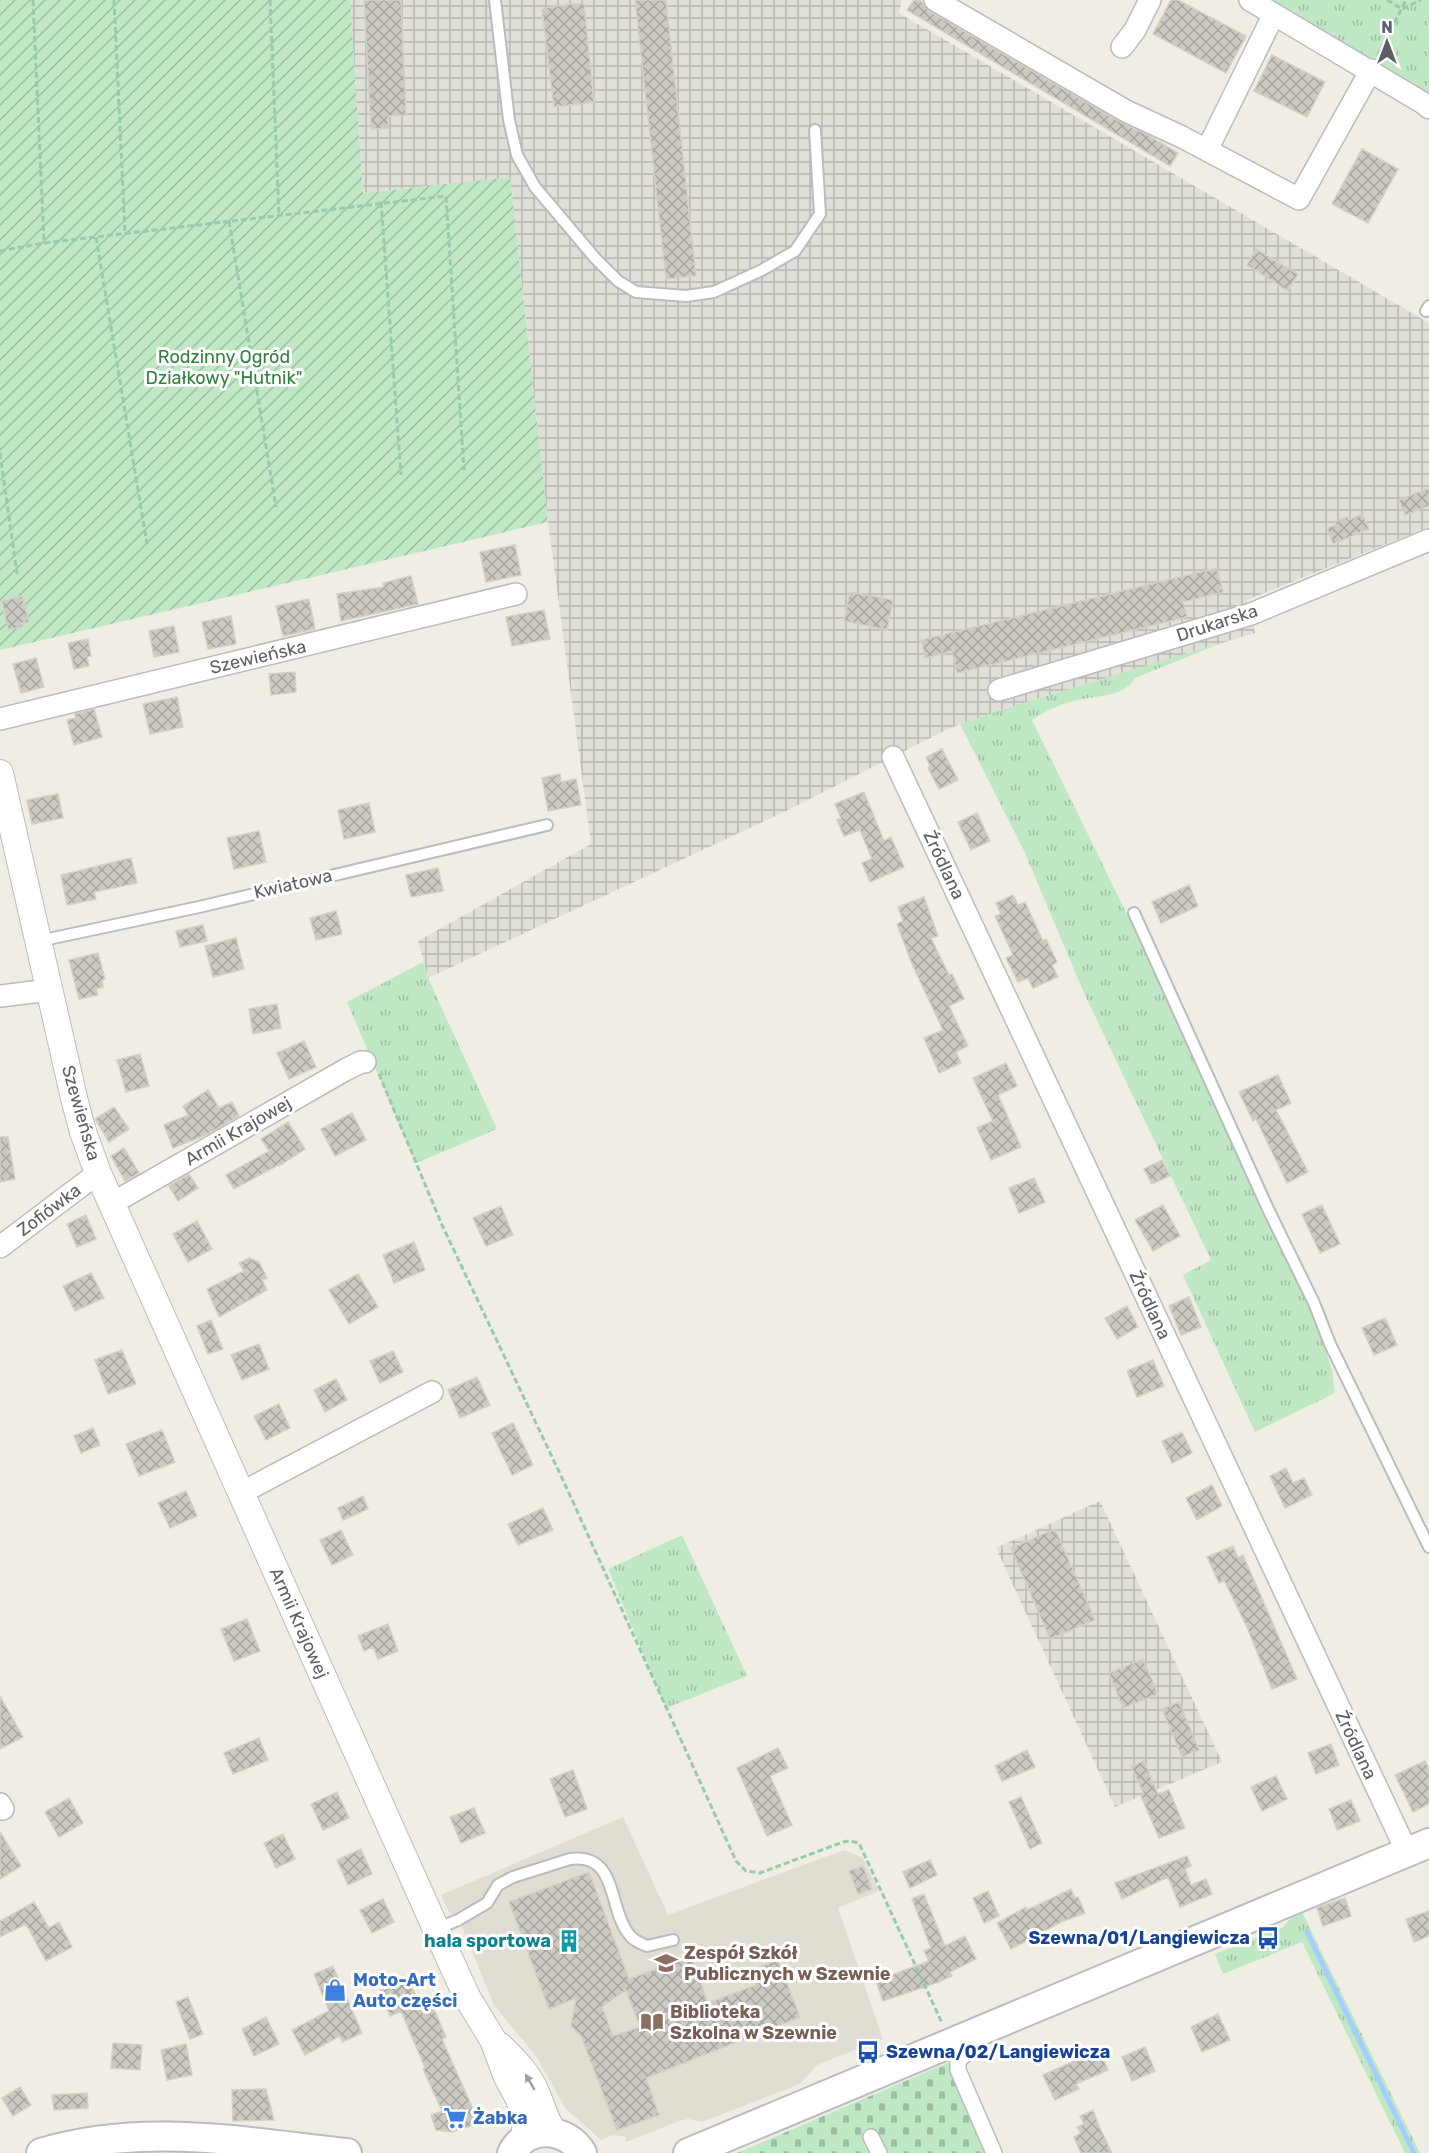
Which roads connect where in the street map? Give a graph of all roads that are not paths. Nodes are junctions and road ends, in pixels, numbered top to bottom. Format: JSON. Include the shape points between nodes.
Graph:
{"nodes":[{"id":1,"x":495,"y":0,"type":"edge"},
{"id":2,"x":935,"y":0,"type":"edge"},
{"id":3,"x":1150,"y":0,"type":"edge"},
{"id":4,"x":1250,"y":0,"type":"edge"},
{"id":5,"x":1274,"y":14,"type":"junction"},
{"id":6,"x":1122,"y":47,"type":"dead end"},
{"id":7,"x":1371,"y":70,"type":"junction"},
{"id":8,"x":1429,"y":108,"type":"edge"},
{"id":9,"x":815,"y":130,"type":"dead end"},
{"id":10,"x":1208,"y":150,"type":"junction"},
{"id":11,"x":1429,"y":540,"type":"edge"},
{"id":12,"x":516,"y":594,"type":"dead end"},
{"id":13,"x":999,"y":690,"type":"dead end"},
{"id":14,"x":0,"y":719,"type":"edge"},
{"id":15,"x":894,"y":757,"type":"dead end"},
{"id":16,"x":0,"y":773,"type":"edge"},
{"id":17,"x":547,"y":825,"type":"dead end"},
{"id":18,"x":1134,"y":913,"type":"dead end"},
{"id":19,"x":39,"y":941,"type":"junction"},
{"id":20,"x":49,"y":990,"type":"junction"},
{"id":21,"x":0,"y":996,"type":"edge"},
{"id":22,"x":365,"y":1062,"type":"road end"},
{"id":23,"x":98,"y":1173,"type":"junction"},
{"id":24,"x":111,"y":1204,"type":"junction"},
{"id":25,"x":0,"y":1247,"type":"edge"},
{"id":26,"x":432,"y":1392,"type":"dead end"},
{"id":27,"x":241,"y":1493,"type":"junction"},
{"id":28,"x":1429,"y":1548,"type":"edge"},
{"id":29,"x":1418,"y":1848,"type":"edge"},
{"id":30,"x":436,"y":1929,"type":"junction"},
{"id":31,"x":673,"y":1940,"type":"dead end"},
{"id":32,"x":493,"y":2040,"type":"junction"},
{"id":33,"x":959,"y":2048,"type":"junction"},
{"id":34,"x":554,"y":2133,"type":"junction"},
{"id":35,"x":871,"y":2137,"type":"dead end"},
{"id":36,"x":518,"y":2146,"type":"edge"},
{"id":37,"x":41,"y":2153,"type":"edge"},
{"id":38,"x":347,"y":2153,"type":"edge"},
{"id":39,"x":582,"y":2153,"type":"edge"},
{"id":40,"x":688,"y":2153,"type":"edge"},
{"id":41,"x":879,"y":2153,"type":"edge"},
{"id":42,"x":994,"y":2153,"type":"edge"}],
"edges":[{"from":1,"to":9,"type":"lane","via":[[509,120],[517,155],[535,187],[595,258],[618,281],[636,292],[686,296],[714,292],[795,250],[820,214]]},
{"from":2,"to":10,"type":"street","via":[[1126,111]]},
{"from":3,"to":6,"type":"street"},
{"from":4,"to":5,"type":"street"},
{"from":5,"to":7,"type":"street"},
{"from":5,"to":10,"type":"street"},
{"from":7,"to":8,"type":"street"},
{"from":7,"to":10,"type":"street","via":[[1299,200]]},
{"from":11,"to":13,"type":"street","name":"Drukarska","via":[[1251,614]]},
{"from":12,"to":14,"type":"street","name":"Szewieńska"},
{"from":15,"to":29,"type":"street","name":"Źródlana"},
{"from":16,"to":19,"type":"street","name":"Szewieńska"},
{"from":17,"to":19,"type":"lane","name":"Kwiatowa"},
{"from":18,"to":28,"type":"lane","via":[[1330,1344]]},
{"from":19,"to":20,"type":"street","name":"Szewieńska"},
{"from":20,"to":21,"type":"street"},
{"from":20,"to":23,"type":"street","name":"Szewieńska","via":[[79,1116]]},
{"from":22,"to":24,"type":"street","name":"Armii Krajowej"},
{"from":23,"to":24,"type":"street","name":"Armii Krajowej"},
{"from":23,"to":25,"type":"street","name":"Zofiówka"},
{"from":24,"to":27,"type":"street","name":"Armii Krajowej"},
{"from":26,"to":27,"type":"street"},
{"from":27,"to":30,"type":"street","name":"Armii Krajowej"},
{"from":29,"to":33,"type":"main road"},
{"from":30,"to":31,"type":"lane","via":[[488,1903],[498,1886],[513,1877],[580,1857],[603,1870],[628,1935],[647,1946]]},
{"from":30,"to":32,"type":"street","name":"Armii Krajowej","via":[[467,1997]]},
{"from":34,"to":32,"type":"street","name":"Armii Krajowej","one_way":true,"via":[[527,2074]]},
{"from":32,"to":36,"type":"street","name":"Armii Krajowej","via":[[524,2110],[526,2130]]},
{"from":33,"to":40,"type":"main road"},
{"from":33,"to":42,"type":"street","via":[[958,2070]]},
{"from":34,"to":36,"type":"main road","via":[[533,2134]]},
{"from":34,"to":39,"type":"main road","via":[[574,2142]]},
{"from":35,"to":41,"type":"street"},
{"from":37,"to":38,"type":"main road","via":[[88,2141],[152,2135]]}]}
